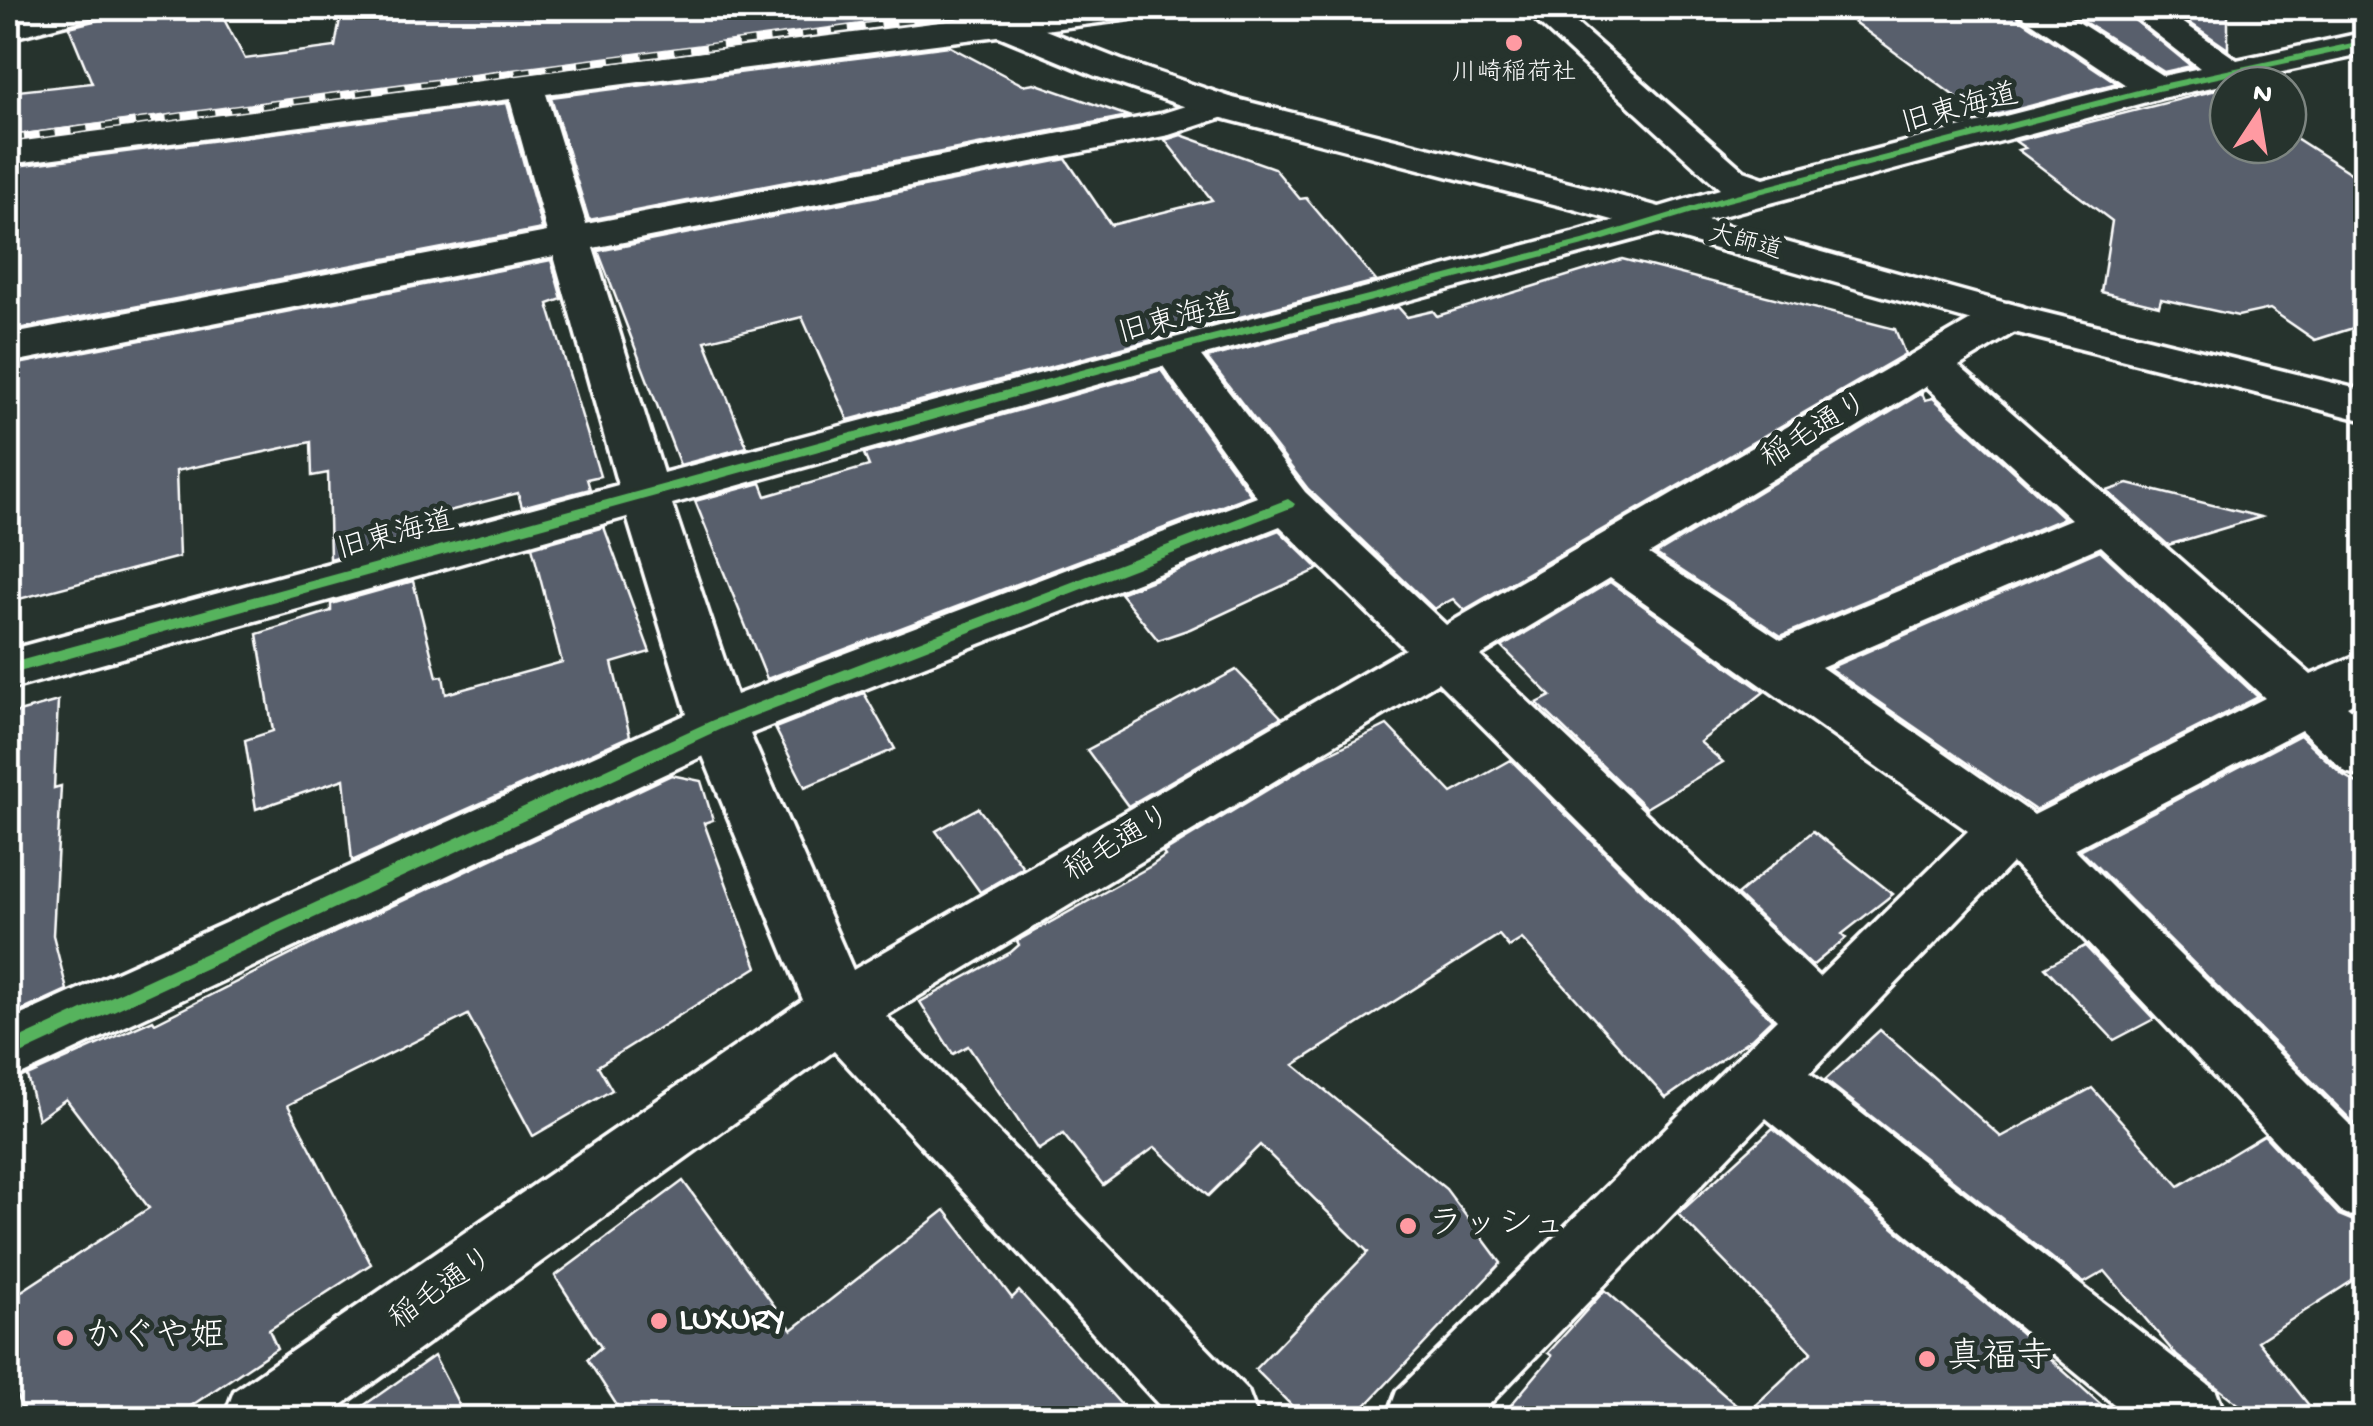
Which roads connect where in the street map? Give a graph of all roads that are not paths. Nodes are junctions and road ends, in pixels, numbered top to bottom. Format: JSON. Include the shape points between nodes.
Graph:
{"nodes":[{"id":1,"x":89,"y":8,"type":"edge"},
{"id":2,"x":960,"y":8,"type":"edge"},
{"id":3,"x":1130,"y":8,"type":"edge"},
{"id":4,"x":1539,"y":8,"type":"edge"},
{"id":5,"x":2033,"y":8,"type":"edge"},
{"id":6,"x":2140,"y":8,"type":"edge"},
{"id":7,"x":994,"y":24,"type":"junction"},
{"id":8,"x":8,"y":28,"type":"edge"},
{"id":9,"x":2366,"y":43,"type":"edge"},
{"id":10,"x":2221,"y":65,"type":"edge"},
{"id":11,"x":2258,"y":65,"type":"edge"},
{"id":12,"x":2208,"y":76,"type":"edge"},
{"id":13,"x":524,"y":84,"type":"junction"},
{"id":14,"x":2157,"y":88,"type":"junction"},
{"id":15,"x":1220,"y":106,"type":"junction"},
{"id":16,"x":8,"y":152,"type":"edge"},
{"id":17,"x":1763,"y":190,"type":"junction"},
{"id":18,"x":1659,"y":221,"type":"junction"},
{"id":19,"x":571,"y":241,"type":"junction"},
{"id":20,"x":2008,"y":318,"type":"junction"},
{"id":21,"x":1173,"y":349,"type":"junction"},
{"id":22,"x":8,"y":350,"type":"edge"},
{"id":23,"x":1929,"y":364,"type":"junction"},
{"id":24,"x":2366,"y":406,"type":"edge"},
{"id":25,"x":646,"y":498,"type":"junction"},
{"id":26,"x":1288,"y":504,"type":"junction"},
{"id":27,"x":2106,"y":524,"type":"junction"},
{"id":28,"x":1613,"y":555,"type":"junction"},
{"id":29,"x":1444,"y":652,"type":"junction"},
{"id":30,"x":1776,"y":664,"type":"junction"},
{"id":31,"x":8,"y":670,"type":"edge"},
{"id":32,"x":2366,"y":671,"type":"edge"},
{"id":33,"x":2307,"y":704,"type":"junction"},
{"id":34,"x":718,"y":724,"type":"junction"},
{"id":35,"x":2366,"y":756,"type":"edge"},
{"id":36,"x":2019,"y":837,"type":"junction"},
{"id":37,"x":839,"y":1011,"type":"junction"},
{"id":38,"x":1821,"y":1020,"type":"junction"},
{"id":39,"x":8,"y":1052,"type":"edge"},
{"id":40,"x":1764,"y":1076,"type":"junction"},
{"id":41,"x":2366,"y":1189,"type":"edge"},
{"id":42,"x":268,"y":1416,"type":"edge"},
{"id":43,"x":1220,"y":1418,"type":"edge"},
{"id":44,"x":1424,"y":1418,"type":"edge"},
{"id":45,"x":2190,"y":1418,"type":"edge"}],
"edges":[{"from":1,"to":8,"type":"main road"},
{"from":2,"to":7,"type":"main road","name":"大師道"},
{"from":3,"to":7,"type":"main road"},
{"from":4,"to":17,"type":"main road","via":[[1730,180]]},
{"from":5,"to":14,"type":"main road"},
{"from":6,"to":10,"type":"main road"},
{"from":7,"to":13,"type":"main road"},
{"from":7,"to":15,"type":"main road","name":"大師道"},
{"from":9,"to":11,"type":"main road","name":"旧東海道"},
{"from":12,"to":14,"type":"main road","name":"旧東海道"},
{"from":13,"to":16,"type":"main road"},
{"from":13,"to":19,"type":"main road"},
{"from":14,"to":17,"type":"main road","name":"旧東海道"},
{"from":15,"to":18,"type":"main road","name":"大師道"},
{"from":15,"to":19,"type":"main road","via":[[1168,124]]},
{"from":17,"to":18,"type":"main road","name":"旧東海道"},
{"from":18,"to":20,"type":"main road","name":"大師道"},
{"from":18,"to":21,"type":"main road","name":"旧東海道"},
{"from":19,"to":22,"type":"main road"},
{"from":19,"to":25,"type":"main road"},
{"from":20,"to":23,"type":"main road","name":"稲毛通り"},
{"from":20,"to":24,"type":"main road","name":"大師道"},
{"from":21,"to":25,"type":"main road","name":"旧東海道"},
{"from":21,"to":26,"type":"main road"},
{"from":23,"to":27,"type":"main road"},
{"from":23,"to":28,"type":"main road","name":"稲毛通り"},
{"from":25,"to":31,"type":"main road","name":"旧東海道"},
{"from":25,"to":34,"type":"main road"},
{"from":26,"to":29,"type":"main road"},
{"from":26,"to":34,"type":"main road"},
{"from":27,"to":30,"type":"main road"},
{"from":27,"to":33,"type":"main road"},
{"from":28,"to":29,"type":"main road","name":"稲毛通り"},
{"from":28,"to":30,"type":"main road"},
{"from":29,"to":37,"type":"main road","name":"稲毛通り"},
{"from":29,"to":38,"type":"main road"},
{"from":30,"to":36,"type":"main road"},
{"from":32,"to":33,"type":"main road"},
{"from":33,"to":35,"type":"main road"},
{"from":33,"to":36,"type":"main road"},
{"from":34,"to":37,"type":"main road"},
{"from":34,"to":39,"type":"main road"},
{"from":36,"to":38,"type":"main road"},
{"from":36,"to":41,"type":"main road"},
{"from":37,"to":42,"type":"main road","name":"稲毛通り"},
{"from":37,"to":43,"type":"main road"},
{"from":38,"to":40,"type":"main road"},
{"from":40,"to":44,"type":"main road"},
{"from":40,"to":45,"type":"main road"}]}
